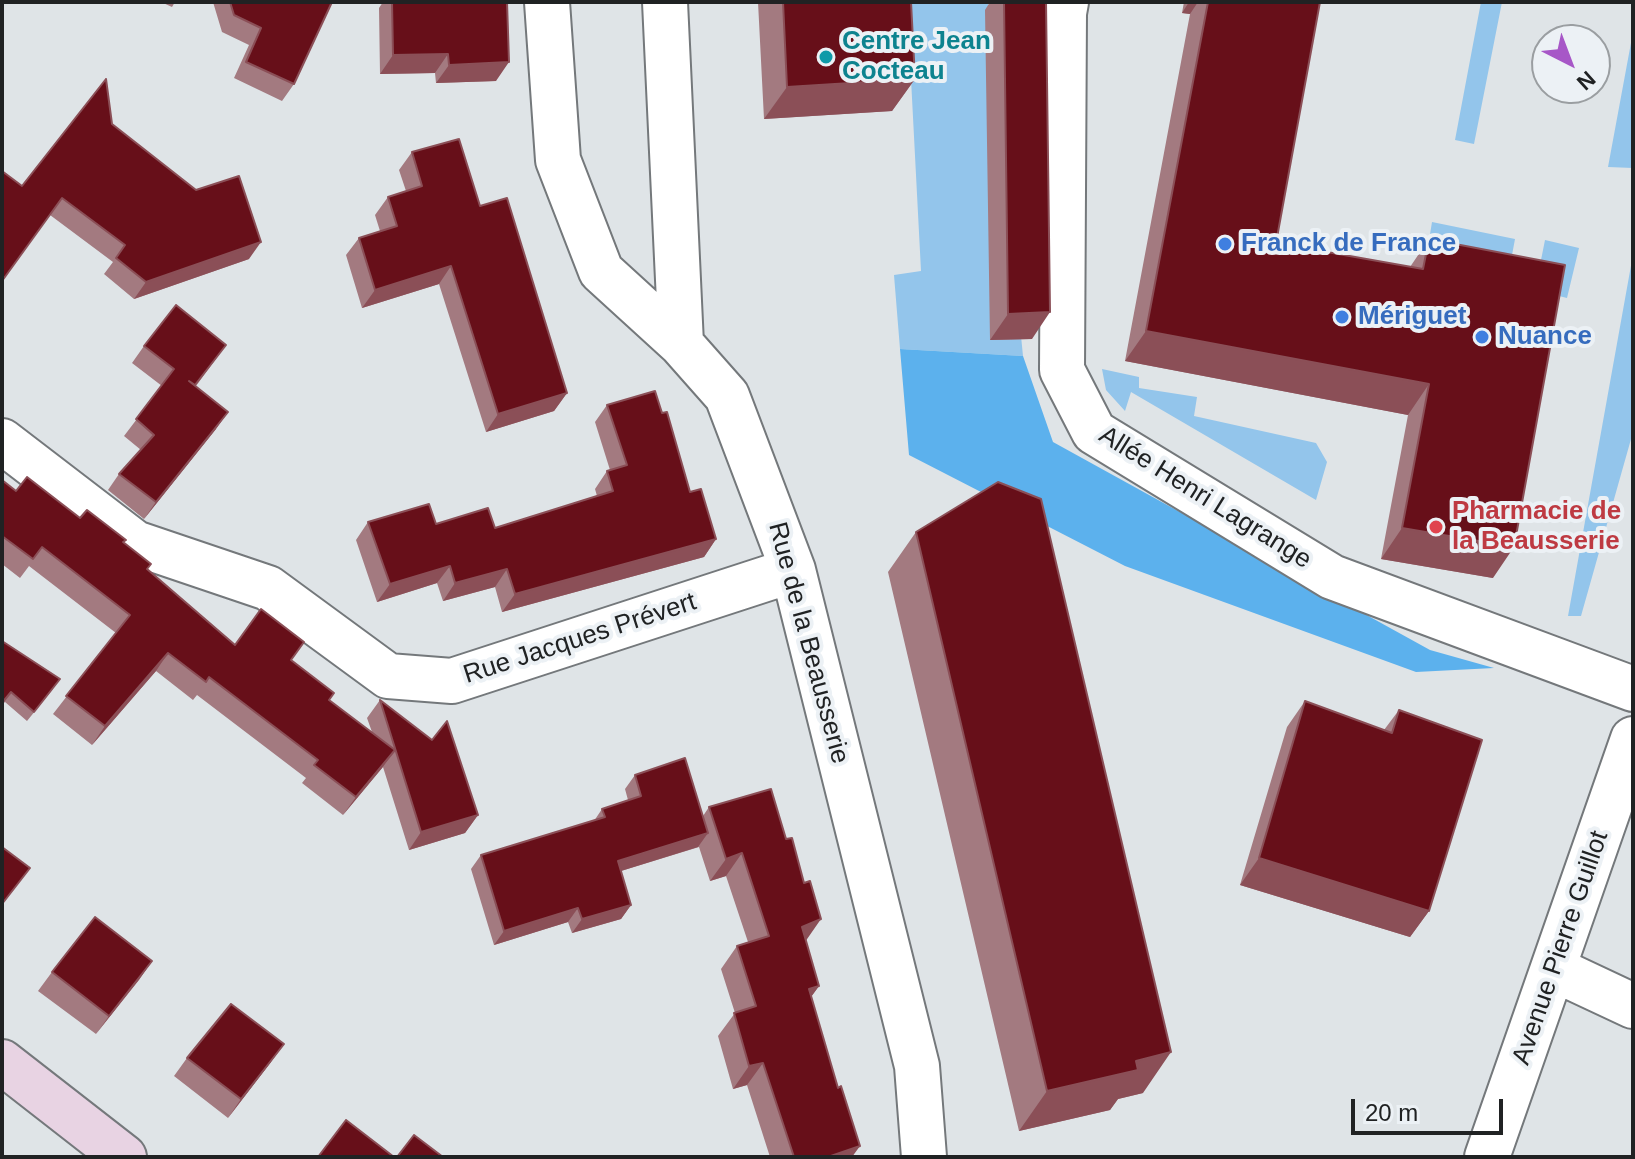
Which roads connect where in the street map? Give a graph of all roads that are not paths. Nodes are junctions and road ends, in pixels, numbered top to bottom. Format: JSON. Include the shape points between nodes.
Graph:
{"nodes":[{"id":1,"x":547,"y":2,"type":"edge"},
{"id":2,"x":665,"y":2,"type":"edge"},
{"id":3,"x":1066,"y":2,"type":"edge"},
{"id":4,"x":681,"y":344,"type":"junction"},
{"id":5,"x":2,"y":441,"type":"edge"},
{"id":6,"x":793,"y":570,"type":"junction"},
{"id":7,"x":1633,"y":689,"type":"edge"},
{"id":8,"x":1633,"y":739,"type":"edge"},
{"id":9,"x":1554,"y":969,"type":"junction"},
{"id":10,"x":1633,"y":1006,"type":"edge"},
{"id":11,"x":2,"y":1062,"type":"edge"},
{"id":12,"x":124,"y":1157,"type":"edge"},
{"id":13,"x":924,"y":1157,"type":"edge"},
{"id":14,"x":1487,"y":1157,"type":"edge"}],
"edges":[{"from":1,"to":4,"type":"street","name":"Rue de la Beausserie","via":[[558,160],[601,271]]},
{"from":2,"to":4,"type":"street"},
{"from":3,"to":7,"type":"street","name":"Allée Henri Lagrange","via":[[1062,370],[1094,432],[1332,577]]},
{"from":4,"to":6,"type":"street","name":"Rue de la Beausserie","via":[[727,396]]},
{"from":5,"to":6,"type":"street","name":"Rue Jacques Prévert","via":[[135,543],[268,588],[388,676],[452,681]]},
{"from":6,"to":13,"type":"street","name":"Rue de la Beausserie","via":[[917,1066]]},
{"from":8,"to":9,"type":"street","name":"Avenue Pierre Guillot"},
{"from":9,"to":10,"type":"street"},
{"from":9,"to":14,"type":"street","name":"Avenue Pierre Guillot"},
{"from":11,"to":12,"type":"main road"}]}
